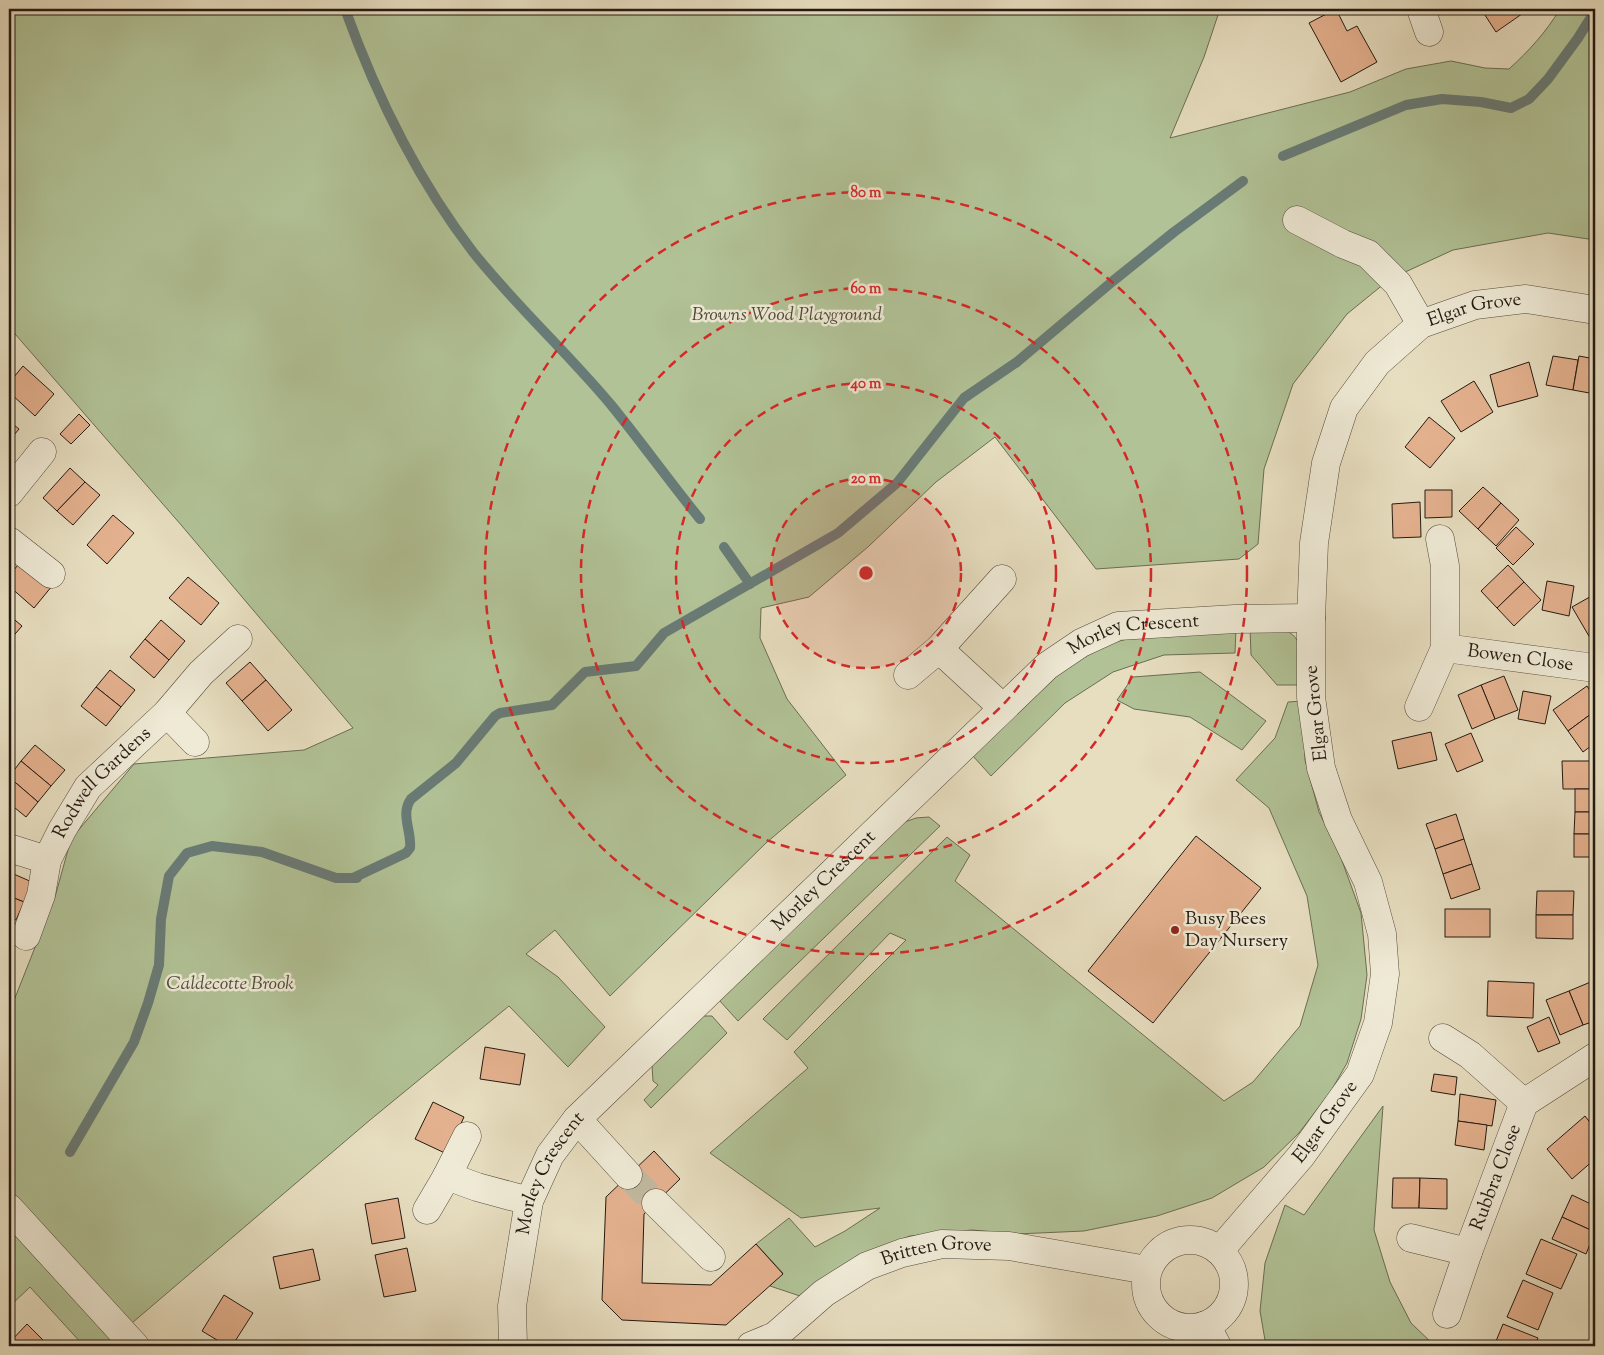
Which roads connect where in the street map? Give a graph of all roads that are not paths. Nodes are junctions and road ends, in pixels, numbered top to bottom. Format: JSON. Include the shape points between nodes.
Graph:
{"nodes":[{"id":1,"x":1297,"y":220,"type":"dead end"},
{"id":2,"x":1595,"y":310,"type":"edge"},
{"id":3,"x":1421,"y":324,"type":"junction"},
{"id":4,"x":42,"y":452,"type":"dead end"},
{"id":5,"x":12,"y":490,"type":"edge"},
{"id":6,"x":1440,"y":539,"type":"dead end"},
{"id":7,"x":9,"y":541,"type":"edge"},
{"id":8,"x":50,"y":574,"type":"dead end"},
{"id":9,"x":1002,"y":578,"type":"dead end"},
{"id":10,"x":1311,"y":618,"type":"junction"},
{"id":11,"x":238,"y":638,"type":"dead end"},
{"id":12,"x":1445,"y":648,"type":"junction"},
{"id":13,"x":939,"y":649,"type":"junction"},
{"id":14,"x":1595,"y":668,"type":"edge"},
{"id":15,"x":908,"y":674,"type":"dead end"},
{"id":16,"x":1419,"y":707,"type":"dead end"},
{"id":17,"x":1003,"y":708,"type":"junction"},
{"id":18,"x":167,"y":713,"type":"junction"},
{"id":19,"x":195,"y":742,"type":"dead end"},
{"id":20,"x":9,"y":848,"type":"edge"},
{"id":21,"x":47,"y":860,"type":"junction"},
{"id":22,"x":26,"y":936,"type":"dead end"},
{"id":23,"x":1443,"y":1038,"type":"dead end"},
{"id":24,"x":1595,"y":1057,"type":"edge"},
{"id":25,"x":1524,"y":1103,"type":"junction"},
{"id":26,"x":576,"y":1119,"type":"junction"},
{"id":27,"x":467,"y":1136,"type":"dead end"},
{"id":28,"x":447,"y":1176,"type":"junction"},
{"id":29,"x":628,"y":1176,"type":"tunnel mouth"},
{"id":30,"x":529,"y":1201,"type":"junction"},
{"id":31,"x":656,"y":1203,"type":"tunnel mouth"},
{"id":32,"x":9,"y":1208,"type":"edge"},
{"id":33,"x":427,"y":1210,"type":"dead end"},
{"id":34,"x":1411,"y":1238,"type":"dead end"},
{"id":35,"x":1220,"y":1250,"type":"junction"},
{"id":36,"x":1468,"y":1252,"type":"junction"},
{"id":37,"x":711,"y":1257,"type":"dead end"},
{"id":38,"x":1147,"y":1270,"type":"junction"},
{"id":39,"x":1447,"y":1314,"type":"dead end"},
{"id":40,"x":1212,"y":1336,"type":"edge"},
{"id":41,"x":135,"y":1346,"type":"edge"},
{"id":42,"x":513,"y":1346,"type":"edge"},
{"id":43,"x":751,"y":1346,"type":"edge"}],
"edges":[{"from":1,"to":3,"type":"street","via":[[1368,254],[1398,284]]},
{"from":2,"to":3,"type":"street","name":"Elgar Grove","via":[[1526,299],[1475,305]]},
{"from":3,"to":10,"type":"street","name":"Elgar Grove","via":[[1377,364],[1344,408],[1326,463],[1314,542]]},
{"from":4,"to":5,"type":"street"},
{"from":6,"to":12,"type":"street","name":"Bowen Close","via":[[1445,566]]},
{"from":7,"to":8,"type":"street"},
{"from":9,"to":13,"type":"street"},
{"from":10,"to":17,"type":"street","name":"Morley Crescent","via":[[1118,626],[1081,643],[1047,666]]},
{"from":10,"to":35,"type":"street","name":"Elgar Grove","via":[[1311,697],[1321,768],[1338,820],[1368,882],[1382,934],[1385,974],[1378,1023],[1360,1074],[1301,1156]]},
{"from":11,"to":18,"type":"street","name":"Rodwell Gardens","via":[[201,673]]},
{"from":12,"to":14,"type":"street","name":"Bowen Close"},
{"from":12,"to":16,"type":"street","name":"Bowen Close"},
{"from":13,"to":15,"type":"street"},
{"from":13,"to":17,"type":"street"},
{"from":17,"to":26,"type":"street","name":"Morley Crescent"},
{"from":18,"to":19,"type":"street","name":"Rodwell Gardens"},
{"from":18,"to":21,"type":"street","name":"Rodwell Gardens","via":[[88,787]]},
{"from":20,"to":21,"type":"street","name":"Rodwell Gardens"},
{"from":21,"to":22,"type":"street","name":"Rodwell Gardens","via":[[40,895]]},
{"from":23,"to":25,"type":"street","name":"Rubbra Close","via":[[1470,1056]]},
{"from":24,"to":25,"type":"street","name":"Rubbra Close"},
{"from":25,"to":36,"type":"street","name":"Rubbra Close"},
{"from":26,"to":29,"type":"street"},
{"from":26,"to":30,"type":"street","name":"Morley Crescent","via":[[550,1155]]},
{"from":27,"to":28,"type":"street"},
{"from":28,"to":30,"type":"street"},
{"from":28,"to":33,"type":"street"},
{"from":30,"to":42,"type":"street","name":"Morley Crescent","via":[[512,1306]]},
{"from":31,"to":37,"type":"street"},
{"from":32,"to":41,"type":"street"},
{"from":34,"to":36,"type":"street","name":"Rubbra Close"},
{"from":35,"to":38,"type":"street","via":[[1207,1242],[1178,1241],[1164,1247]]},
{"from":35,"to":40,"type":"street","via":[[1234,1276],[1234,1291]]},
{"from":36,"to":39,"type":"street","name":"Rubbra Close"},
{"from":38,"to":40,"type":"street","via":[[1145,1284],[1154,1311],[1178,1327],[1192,1328]]},
{"from":38,"to":43,"type":"street","name":"Britten Grove","via":[[1008,1246],[942,1244],[902,1253],[867,1266],[824,1292],[775,1336]]}]}
